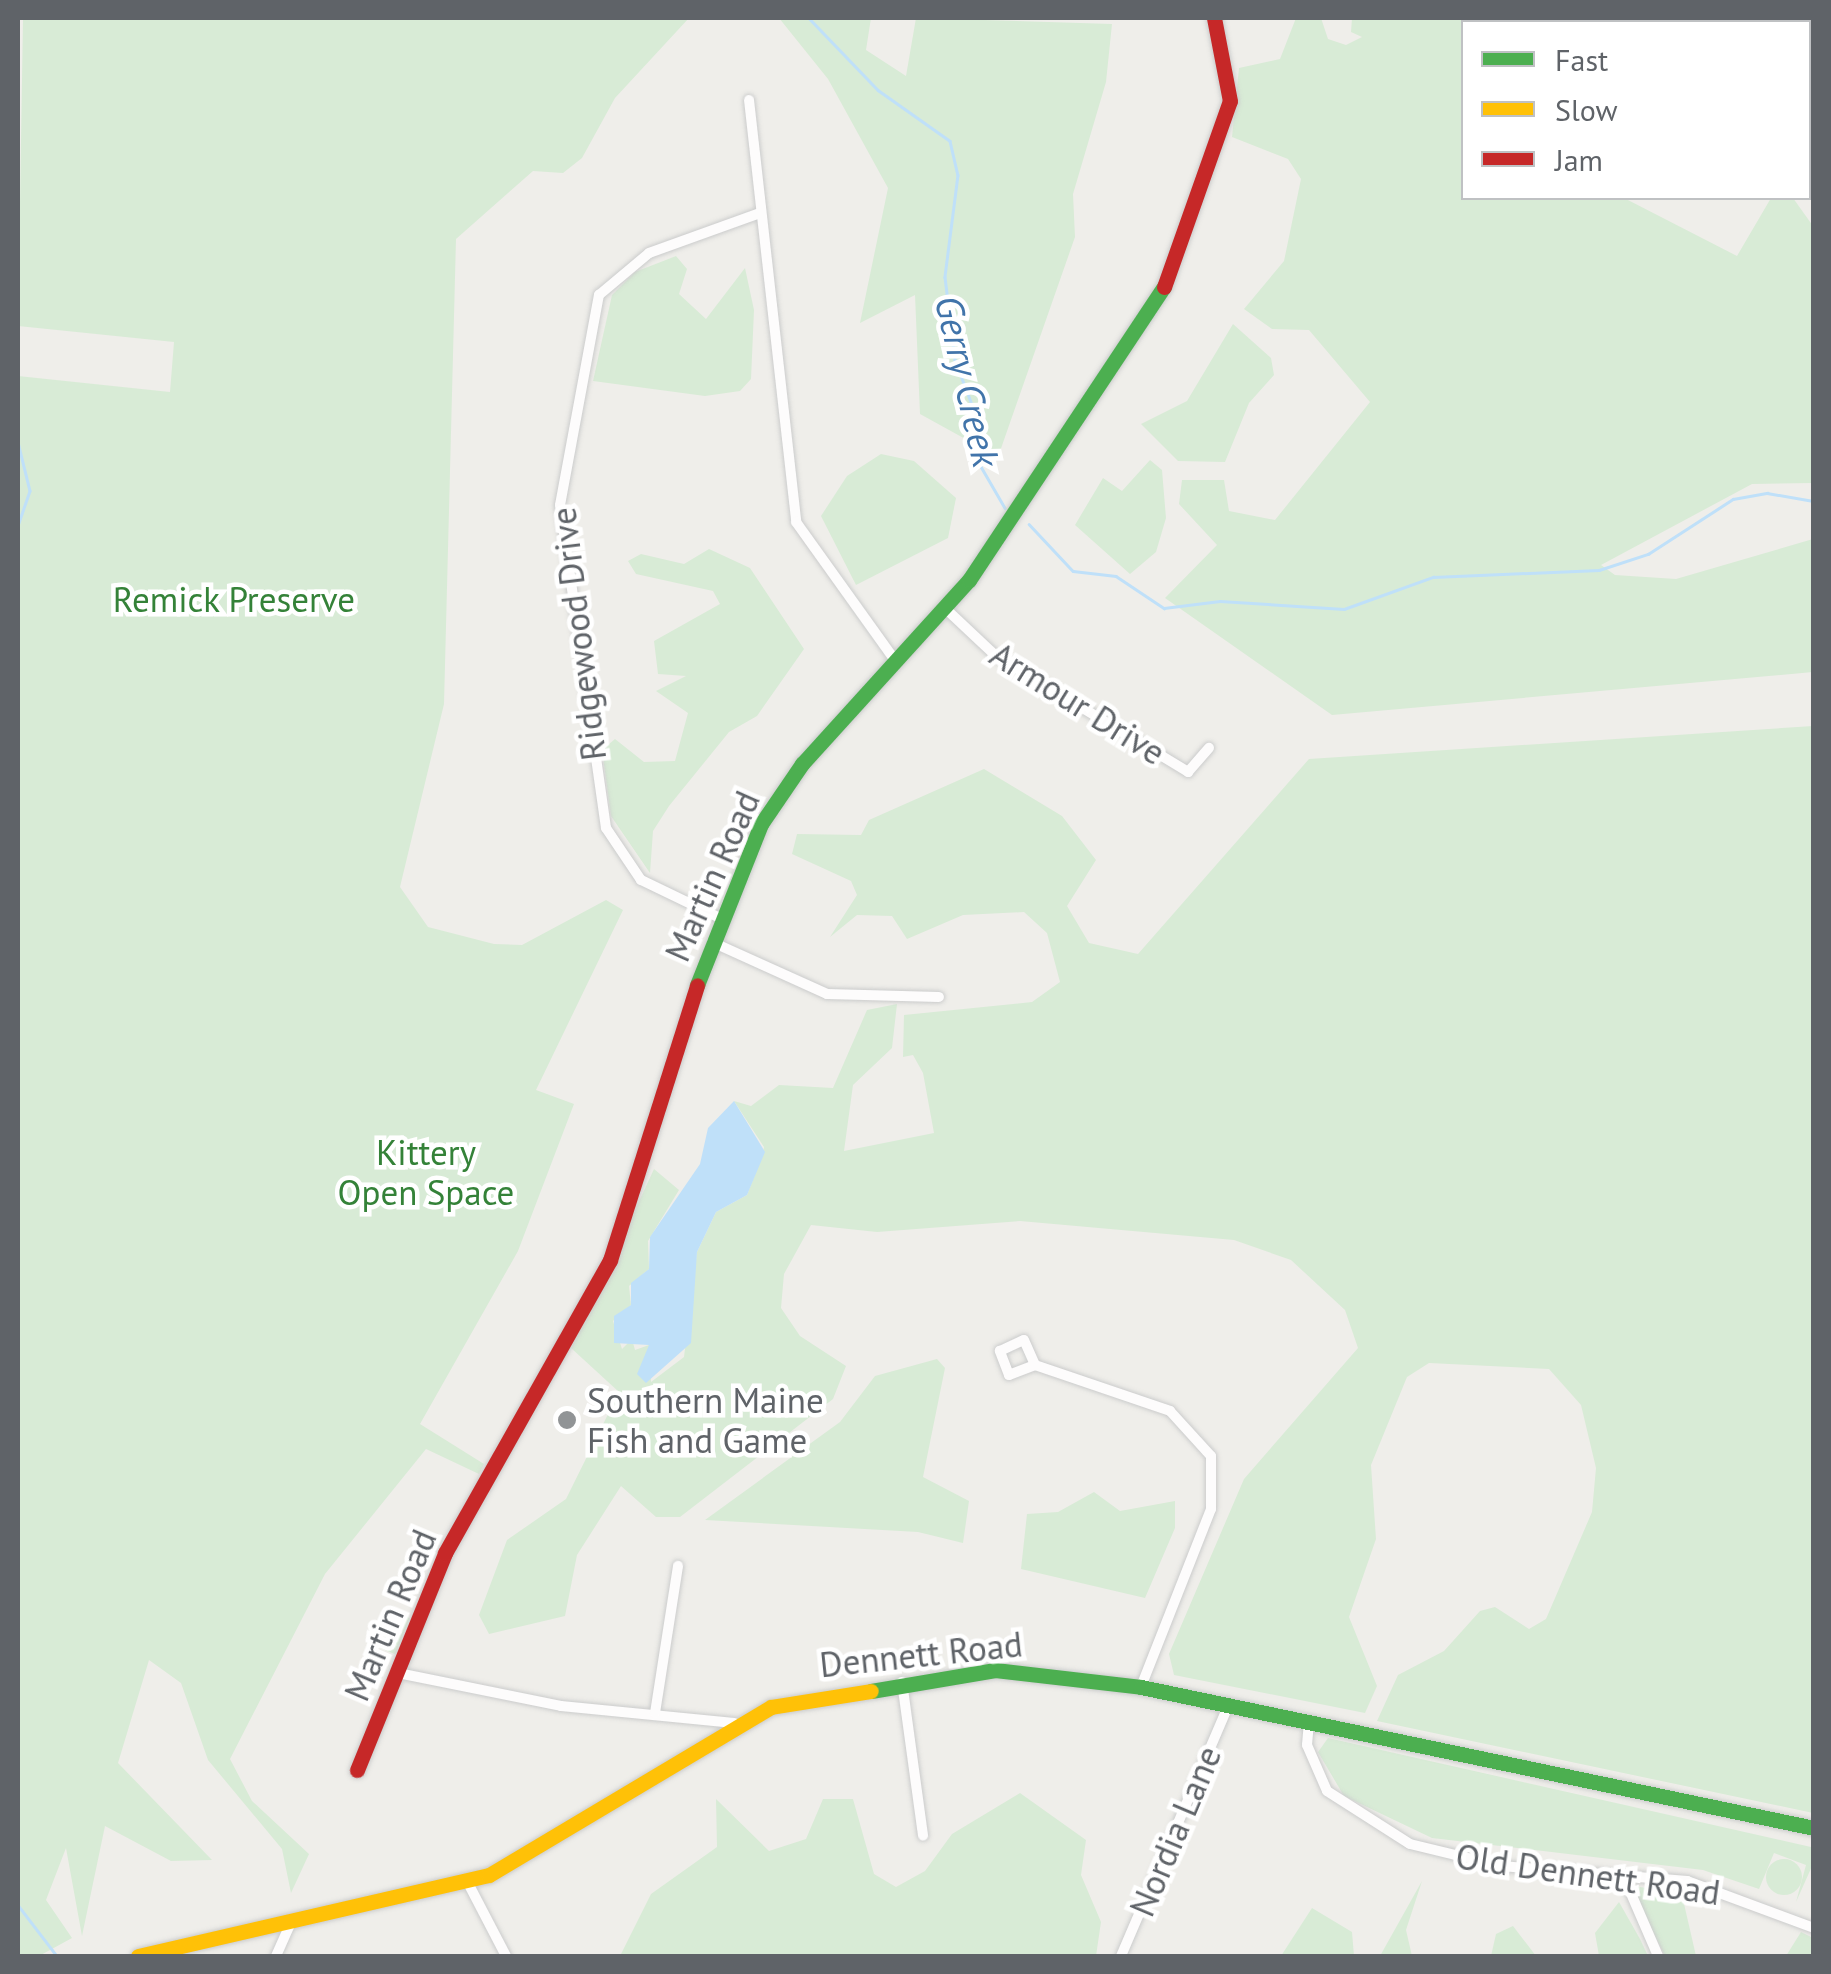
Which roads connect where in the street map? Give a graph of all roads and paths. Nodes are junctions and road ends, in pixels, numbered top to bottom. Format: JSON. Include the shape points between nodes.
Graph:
{"nodes":[{"id":1,"x":1214,"y":18,"type":"edge"},
{"id":2,"x":749,"y":100,"type":"dead end"},
{"id":3,"x":760,"y":214,"type":"junction"},
{"id":4,"x":946,"y":610,"type":"junction"},
{"id":5,"x":899,"y":665,"type":"junction"},
{"id":6,"x":1209,"y":748,"type":"dead end"},
{"id":7,"x":720,"y":918,"type":"junction"},
{"id":8,"x":712,"y":941,"type":"junction"},
{"id":9,"x":939,"y":997,"type":"dead end"},
{"id":10,"x":1035,"y":1365,"type":"dead end"},
{"id":11,"x":678,"y":1566,"type":"dead end"},
{"id":12,"x":398,"y":1674,"type":"junction"},
{"id":13,"x":902,"y":1681,"type":"junction"},
{"id":14,"x":1141,"y":1686,"type":"junction"},
{"id":15,"x":1228,"y":1706,"type":"junction"},
{"id":16,"x":656,"y":1713,"type":"junction"},
{"id":17,"x":1309,"y":1722,"type":"junction"},
{"id":18,"x":734,"y":1723,"type":"junction"},
{"id":19,"x":357,"y":1770,"type":"dead end"},
{"id":20,"x":1814,"y":1828,"type":"edge"},
{"id":21,"x":923,"y":1836,"type":"dead end"},
{"id":22,"x":1623,"y":1875,"type":"junction"},
{"id":23,"x":468,"y":1884,"type":"junction"},
{"id":24,"x":290,"y":1925,"type":"junction"},
{"id":25,"x":1814,"y":1928,"type":"edge"},
{"id":26,"x":138,"y":1956,"type":"edge"},
{"id":27,"x":276,"y":1956,"type":"edge"},
{"id":28,"x":506,"y":1956,"type":"edge"},
{"id":29,"x":1122,"y":1956,"type":"edge"},
{"id":30,"x":1658,"y":1956,"type":"edge"}],
"edges":[{"from":1,"to":4,"type":"street","name":"Martin Road","via":[[1230,101],[1186,244],[1096,401]]},
{"from":2,"to":3,"type":"street"},
{"from":3,"to":5,"type":"street","via":[[796,522]]},
{"from":3,"to":7,"type":"street","name":"Ridgewood Drive","via":[[649,252],[599,295],[560,505],[606,828],[641,880]]},
{"from":4,"to":5,"type":"street","name":"Martin Road"},
{"from":4,"to":6,"type":"street","name":"Armour Drive","via":[[995,655],[1188,772]]},
{"from":5,"to":7,"type":"street","name":"Martin Road","via":[[781,792]]},
{"from":7,"to":8,"type":"street","name":"Martin Road"},
{"from":8,"to":9,"type":"street","via":[[827,994]]},
{"from":8,"to":12,"type":"street","name":"Martin Road","via":[[610,1260],[444,1553]]},
{"from":10,"to":14,"type":"street","via":[[1170,1411],[1211,1456],[1211,1510]]},
{"from":11,"to":16,"type":"street"},
{"from":12,"to":16,"type":"street","via":[[561,1706]]},
{"from":12,"to":19,"type":"street","name":"Martin Road"},
{"from":13,"to":14,"type":"street","name":"Dennett Road","via":[[1047,1670]]},
{"from":13,"to":18,"type":"street","name":"Dennett Road","via":[[790,1701]]},
{"from":13,"to":21,"type":"street"},
{"from":14,"to":15,"type":"street","name":"Dennett Road"},
{"from":15,"to":17,"type":"street","name":"Dennett Road"},
{"from":15,"to":29,"type":"street","name":"Nordia Lane"},
{"from":16,"to":18,"type":"street"},
{"from":17,"to":20,"type":"street","name":"Dennett Road"},
{"from":17,"to":22,"type":"street","name":"Old Dennett Road","via":[[1307,1745],[1323,1786],[1387,1834],[1483,1863]]},
{"from":18,"to":23,"type":"street","name":"Dennett Road","via":[[548,1848]]},
{"from":22,"to":25,"type":"street","name":"Old Dennett Road","via":[[1713,1887]]},
{"from":22,"to":30,"type":"street"},
{"from":23,"to":24,"type":"street","name":"Dennett Road"},
{"from":23,"to":28,"type":"street"},
{"from":24,"to":26,"type":"street","name":"Dennett Road"},
{"from":24,"to":27,"type":"street"}]}
